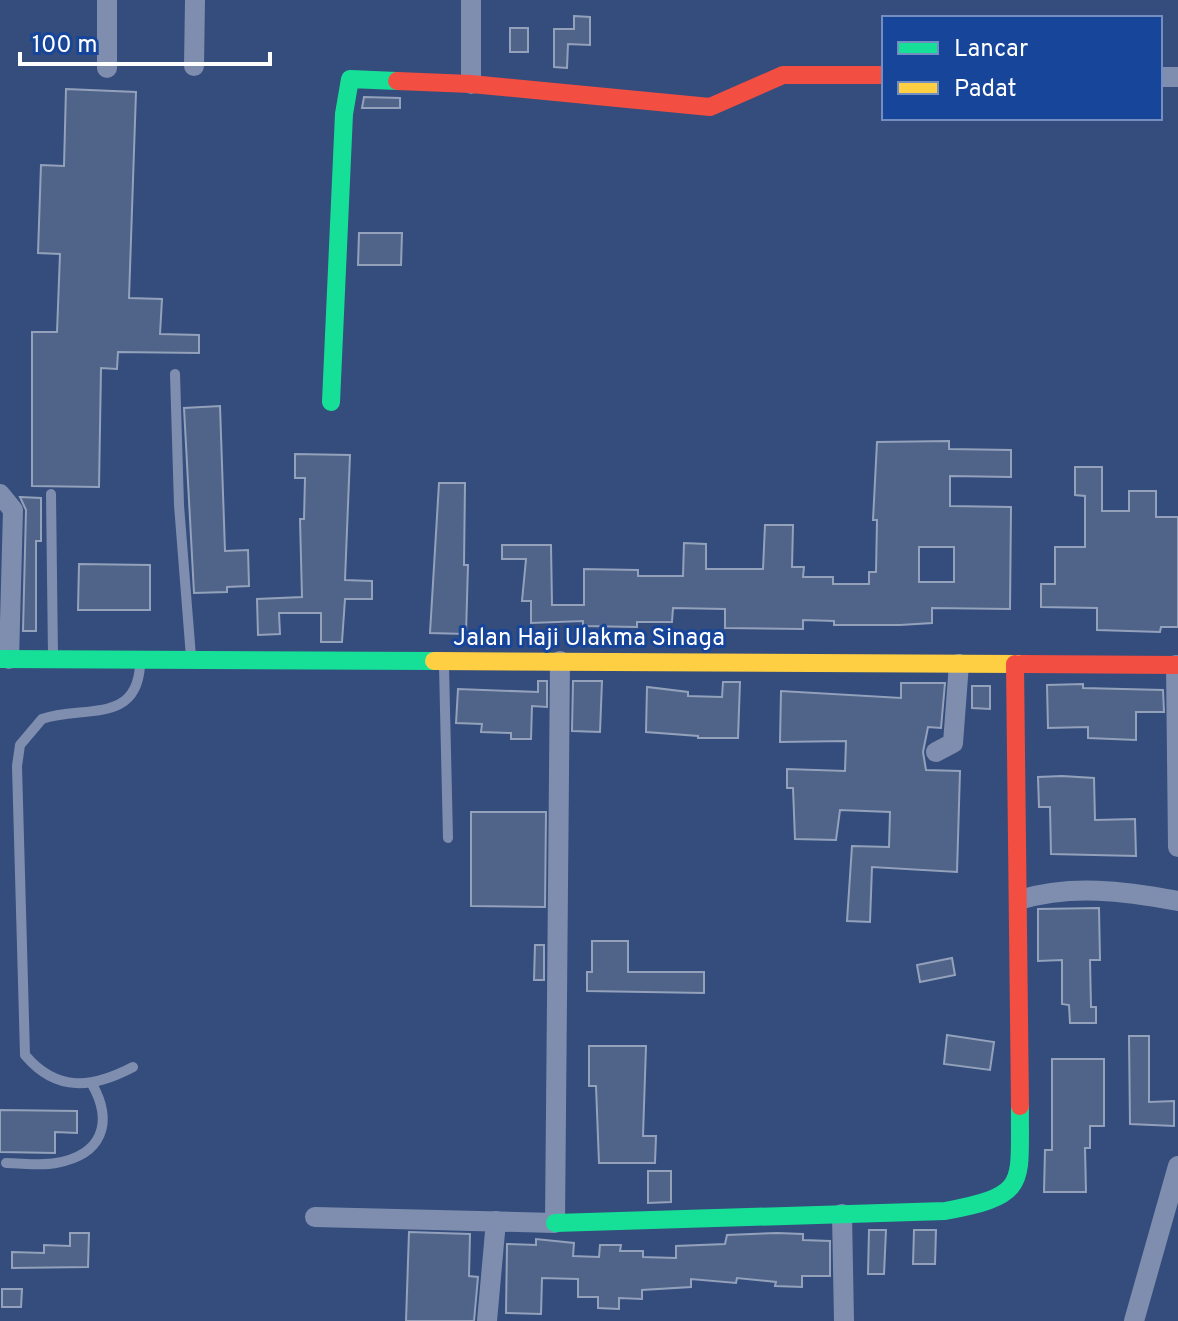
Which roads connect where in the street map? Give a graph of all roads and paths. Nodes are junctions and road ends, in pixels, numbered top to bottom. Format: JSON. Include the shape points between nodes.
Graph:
{"nodes":[{"id":1,"x":107,"y":0,"type":"edge"},
{"id":2,"x":195,"y":0,"type":"edge"},
{"id":3,"x":471,"y":0,"type":"edge"},
{"id":4,"x":194,"y":66,"type":"dead end"},
{"id":5,"x":107,"y":68,"type":"dead end"},
{"id":6,"x":882,"y":75,"type":"edge"},
{"id":7,"x":471,"y":84,"type":"junction"},
{"id":8,"x":175,"y":374,"type":"dead end"},
{"id":9,"x":331,"y":402,"type":"dead end"},
{"id":10,"x":0,"y":494,"type":"edge"},
{"id":11,"x":51,"y":494,"type":"dead end"},
{"id":12,"x":5,"y":659,"type":"edge"},
{"id":13,"x":53,"y":659,"type":"junction"},
{"id":14,"x":141,"y":659,"type":"junction"},
{"id":15,"x":191,"y":659,"type":"junction"},
{"id":16,"x":444,"y":660,"type":"junction"},
{"id":17,"x":560,"y":661,"type":"junction"},
{"id":18,"x":959,"y":664,"type":"junction"},
{"id":19,"x":1015,"y":664,"type":"junction"},
{"id":20,"x":1177,"y":665,"type":"edge"},
{"id":21,"x":936,"y":752,"type":"dead end"},
{"id":22,"x":448,"y":838,"type":"dead end"},
{"id":23,"x":1178,"y":847,"type":"edge"},
{"id":24,"x":1019,"y":900,"type":"junction"},
{"id":25,"x":1178,"y":901,"type":"edge"},
{"id":26,"x":133,"y":1067,"type":"dead end"},
{"id":27,"x":92,"y":1084,"type":"junction"},
{"id":28,"x":6,"y":1163,"type":"dead end"},
{"id":29,"x":1178,"y":1166,"type":"edge"},
{"id":30,"x":842,"y":1214,"type":"junction"},
{"id":31,"x":315,"y":1217,"type":"dead end"},
{"id":32,"x":496,"y":1221,"type":"junction"},
{"id":33,"x":555,"y":1223,"type":"junction"},
{"id":34,"x":487,"y":1321,"type":"edge"},
{"id":35,"x":844,"y":1321,"type":"edge"},
{"id":36,"x":1134,"y":1321,"type":"edge"}],
"edges":[{"from":1,"to":5,"type":"street"},
{"from":2,"to":4,"type":"street"},
{"from":3,"to":7,"type":"street"},
{"from":6,"to":7,"type":"street","via":[[783,75],[710,107]]},
{"from":7,"to":9,"type":"street","via":[[348,80]]},
{"from":8,"to":15,"type":"lane"},
{"from":10,"to":12,"type":"street","via":[[13,510]]},
{"from":11,"to":13,"type":"lane"},
{"from":12,"to":13,"type":"street","name":"Jalan Haji Ulakma Sinaga"},
{"from":13,"to":14,"type":"street","name":"Jalan Haji Ulakma Sinaga"},
{"from":14,"to":15,"type":"street","name":"Jalan Haji Ulakma Sinaga"},
{"from":14,"to":27,"type":"lane","via":[[132,695],[115,708],[42,719],[20,745],[17,766],[25,1055],[53,1078]]},
{"from":15,"to":16,"type":"street","name":"Jalan Haji Ulakma Sinaga"},
{"from":16,"to":17,"type":"street","name":"Jalan Haji Ulakma Sinaga"},
{"from":16,"to":22,"type":"lane"},
{"from":17,"to":18,"type":"street","name":"Jalan Haji Ulakma Sinaga"},
{"from":17,"to":33,"type":"street"},
{"from":18,"to":19,"type":"street","name":"Jalan Haji Ulakma Sinaga"},
{"from":18,"to":21,"type":"street","via":[[953,743]]},
{"from":19,"to":20,"type":"street","name":"Jalan Haji Ulakma Sinaga"},
{"from":19,"to":24,"type":"street"},
{"from":20,"to":23,"type":"street"},
{"from":24,"to":25,"type":"street","via":[[1084,890]]},
{"from":24,"to":30,"type":"street","via":[[1020,1145],[1015,1190],[1001,1199],[945,1211]]},
{"from":26,"to":27,"type":"lane"},
{"from":27,"to":28,"type":"lane","via":[[105,1117],[100,1138],[89,1150],[55,1164]]},
{"from":29,"to":36,"type":"street"},
{"from":30,"to":33,"type":"street"},
{"from":30,"to":35,"type":"street"},
{"from":31,"to":32,"type":"street"},
{"from":32,"to":33,"type":"street"},
{"from":32,"to":34,"type":"street"}]}
